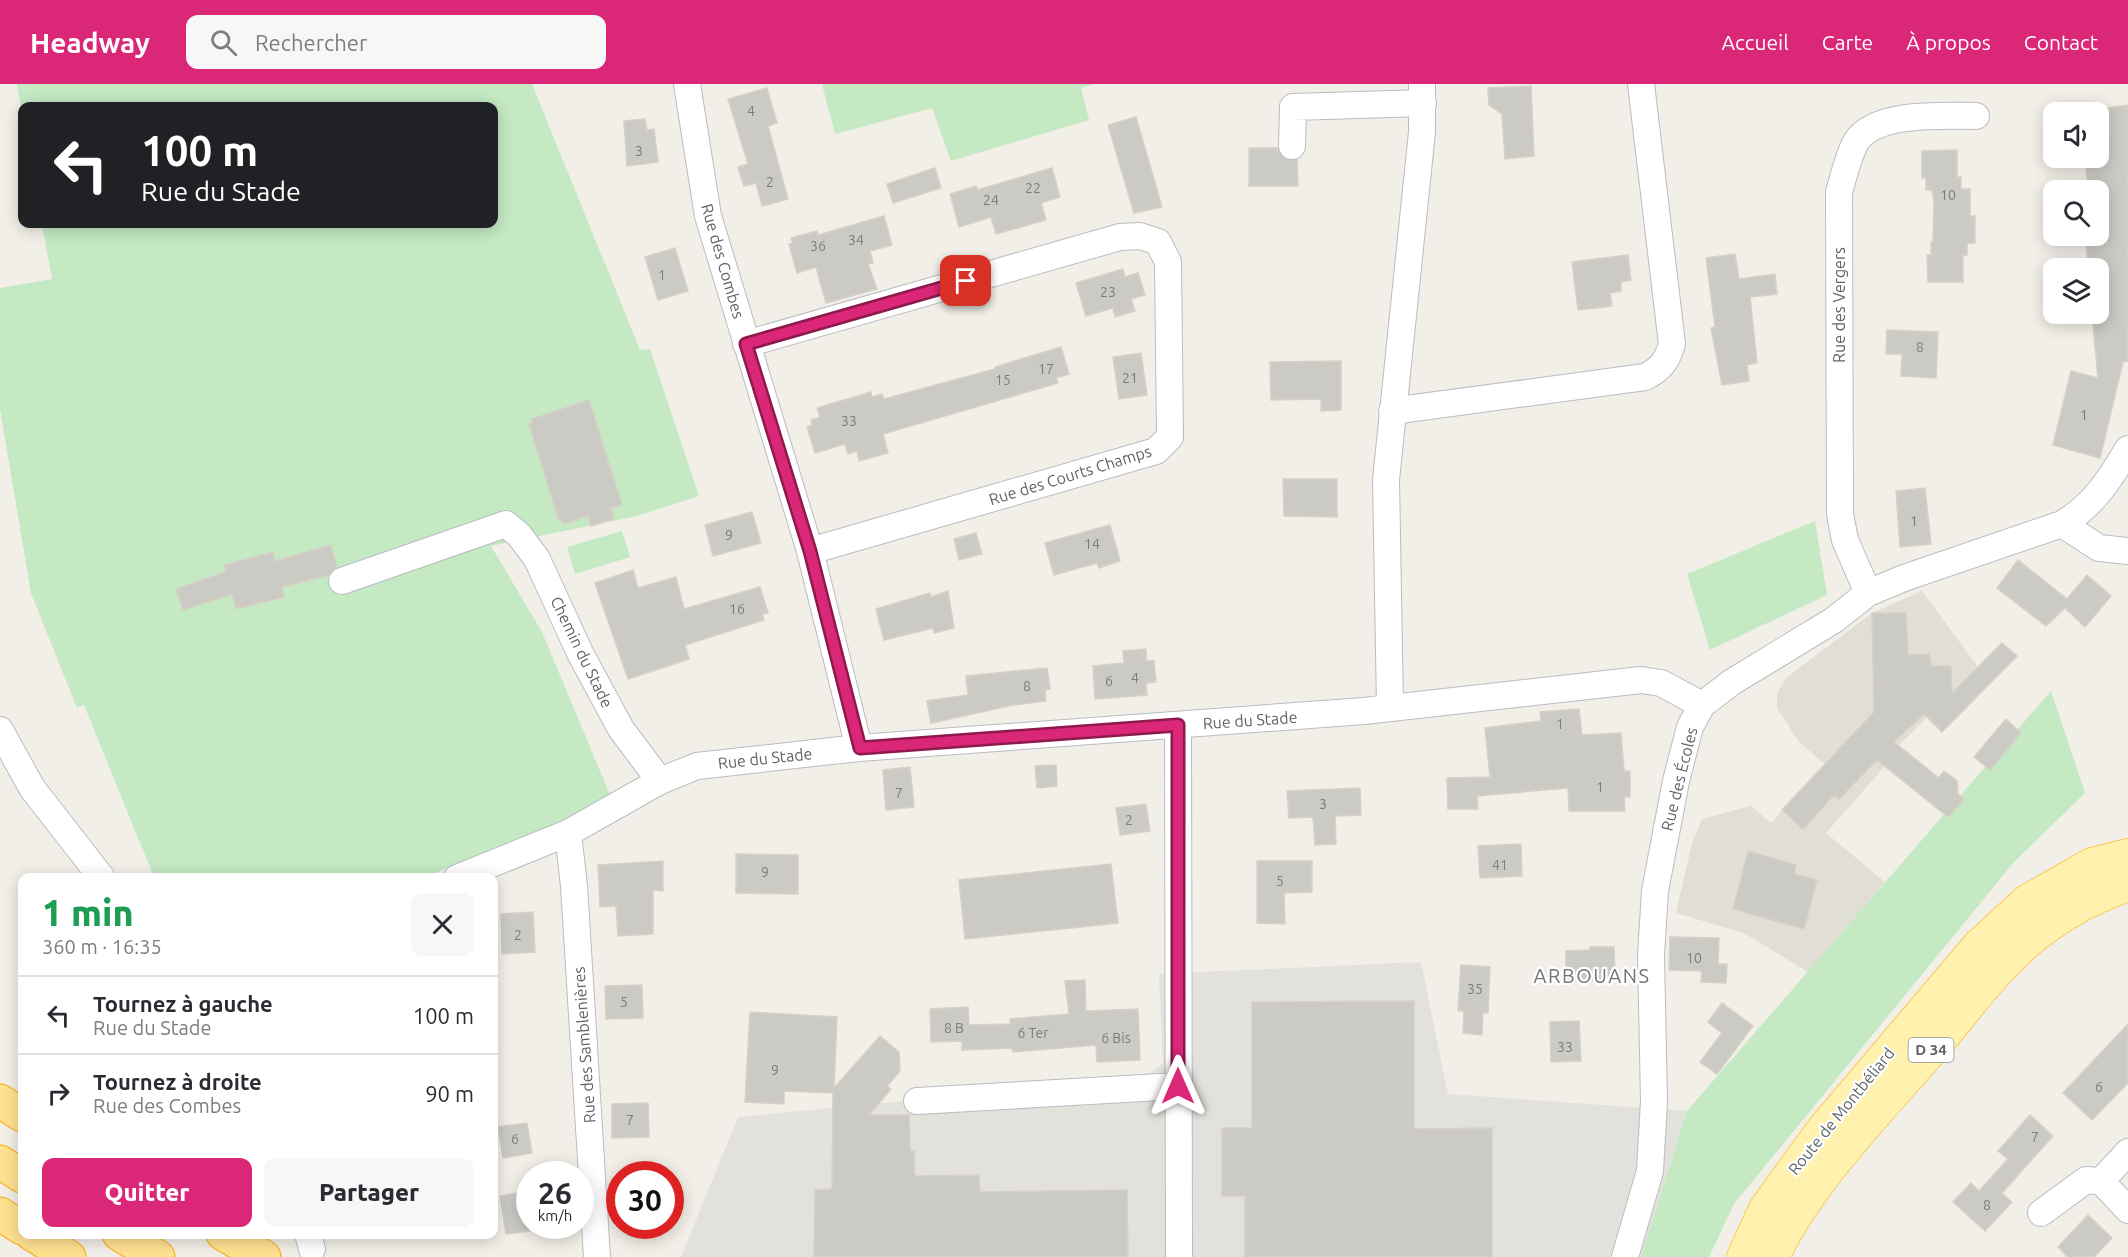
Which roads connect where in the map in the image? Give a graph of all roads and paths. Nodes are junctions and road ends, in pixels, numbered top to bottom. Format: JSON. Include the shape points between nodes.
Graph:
{"nodes":[{"id":1,"x":687,"y":84,"type":"edge"},
{"id":2,"x":1641,"y":84,"type":"edge"},
{"id":3,"x":1422,"y":94,"type":"edge"},
{"id":4,"x":1976,"y":116,"type":"dead end"},
{"id":5,"x":1292,"y":146,"type":"dead end"},
{"id":6,"x":746,"y":344,"type":"junction"},
{"id":7,"x":1392,"y":411,"type":"junction"},
{"id":8,"x":2128,"y":449,"type":"edge"},
{"id":9,"x":2062,"y":524,"type":"junction"},
{"id":10,"x":810,"y":551,"type":"junction"},
{"id":11,"x":2128,"y":551,"type":"edge"},
{"id":12,"x":342,"y":581,"type":"dead end"},
{"id":13,"x":1868,"y":593,"type":"junction"},
{"id":14,"x":1702,"y":705,"type":"junction"},
{"id":15,"x":1390,"y":707,"type":"junction"},
{"id":16,"x":1178,"y":725,"type":"junction"},
{"id":17,"x":0,"y":730,"type":"edge"},
{"id":18,"x":860,"y":748,"type":"junction"},
{"id":19,"x":660,"y":781,"type":"junction"},
{"id":20,"x":568,"y":833,"type":"junction"},
{"id":21,"x":2128,"y":855,"type":"edge"},
{"id":22,"x":98,"y":873,"type":"edge"},
{"id":23,"x":469,"y":873,"type":"edge"},
{"id":24,"x":2128,"y":885,"type":"edge"},
{"id":25,"x":1178,"y":1086,"type":"junction"},
{"id":26,"x":0,"y":1101,"type":"edge"},
{"id":27,"x":917,"y":1101,"type":"dead end"},
{"id":28,"x":18,"y":1112,"type":"edge"},
{"id":29,"x":2128,"y":1152,"type":"edge"},
{"id":30,"x":0,"y":1162,"type":"edge"},
{"id":31,"x":18,"y":1173,"type":"edge"},
{"id":32,"x":2101,"y":1181,"type":"junction"},
{"id":33,"x":2128,"y":1210,"type":"edge"},
{"id":34,"x":2042,"y":1213,"type":"dead end"},
{"id":35,"x":0,"y":1214,"type":"edge"},
{"id":36,"x":18,"y":1225,"type":"edge"},
{"id":37,"x":40,"y":1239,"type":"edge"},
{"id":38,"x":127,"y":1239,"type":"edge"},
{"id":39,"x":232,"y":1239,"type":"edge"},
{"id":40,"x":69,"y":1257,"type":"edge"},
{"id":41,"x":158,"y":1257,"type":"edge"},
{"id":42,"x":264,"y":1257,"type":"edge"},
{"id":43,"x":597,"y":1257,"type":"edge"},
{"id":44,"x":1179,"y":1257,"type":"edge"},
{"id":45,"x":1625,"y":1257,"type":"edge"},
{"id":46,"x":1743,"y":1257,"type":"edge"},
{"id":47,"x":1773,"y":1257,"type":"edge"}],
"edges":[{"from":1,"to":6,"type":"street","name":"Rue des Combes","via":[[708,216]]},
{"from":2,"to":7,"type":"street","via":[[1672,344],[1667,359],[1645,377]]},
{"from":3,"to":5,"type":"street","via":[[1293,107]]},
{"from":3,"to":7,"type":"street"},
{"from":4,"to":13,"type":"street","name":"Rue des Vergers","via":[[1912,116],[1880,124],[1857,141],[1839,192],[1840,514],[1845,540]]},
{"from":6,"to":10,"type":"street","name":"Rue des Combes"},
{"from":6,"to":10,"type":"street","name":"Rue des Courts Champs","via":[[1120,237],[1140,236],[1158,242],[1168,262],[1170,437],[1156,451]]},
{"from":7,"to":15,"type":"street","via":[[1386,480]]},
{"from":8,"to":9,"type":"street","name":"Rue des Écoles","via":[[2106,486],[2078,515]]},
{"from":9,"to":11,"type":"street","via":[[2099,548]]},
{"from":9,"to":13,"type":"street","name":"Rue des Écoles"},
{"from":10,"to":18,"type":"street","name":"Rue des Combes"},
{"from":12,"to":19,"type":"street","name":"Chemin du Stade","via":[[506,524],[537,559],[580,653],[621,729]]},
{"from":13,"to":14,"type":"street","name":"Rue des Écoles","via":[[1834,621],[1732,682]]},
{"from":14,"to":15,"type":"street","name":"Rue du Stade","via":[[1661,683],[1641,680]]},
{"from":14,"to":45,"type":"street","name":"Rue des Écoles","via":[[1690,727],[1676,781],[1655,891],[1650,1171]]},
{"from":15,"to":16,"type":"street","name":"Rue du Stade"},
{"from":16,"to":18,"type":"street","name":"Rue du Stade"},
{"from":16,"to":25,"type":"street"},
{"from":17,"to":22,"type":"street","via":[[32,788]]},
{"from":18,"to":19,"type":"street","name":"Rue du Stade","via":[[698,766]]},
{"from":19,"to":20,"type":"street","name":"Rue du Stade"},
{"from":20,"to":23,"type":"street","name":"Rue du Stade"},
{"from":20,"to":43,"type":"street","name":"Rue des Samblenières"},
{"from":21,"to":46,"type":"main road","name":"Route de Montbéliard","number":"D 34","via":[[2092,864],[2027,902],[1979,945],[1822,1129],[1765,1209]]},
{"from":24,"to":47,"type":"main road","name":"Route de Montbéliard","number":"D 34","via":[[2103,893],[2043,929],[2001,969],[1848,1148],[1787,1226]]},
{"from":25,"to":27,"type":"street"},
{"from":25,"to":44,"type":"street"},
{"from":26,"to":28,"type":"highway"},
{"from":29,"to":32,"type":"street"},
{"from":30,"to":31,"type":"highway"},
{"from":32,"to":33,"type":"street"},
{"from":32,"to":34,"type":"street","via":[[2086,1180]]},
{"from":35,"to":36,"type":"highway"},
{"from":37,"to":40,"type":"highway"},
{"from":38,"to":41,"type":"highway"},
{"from":39,"to":42,"type":"highway"}]}
